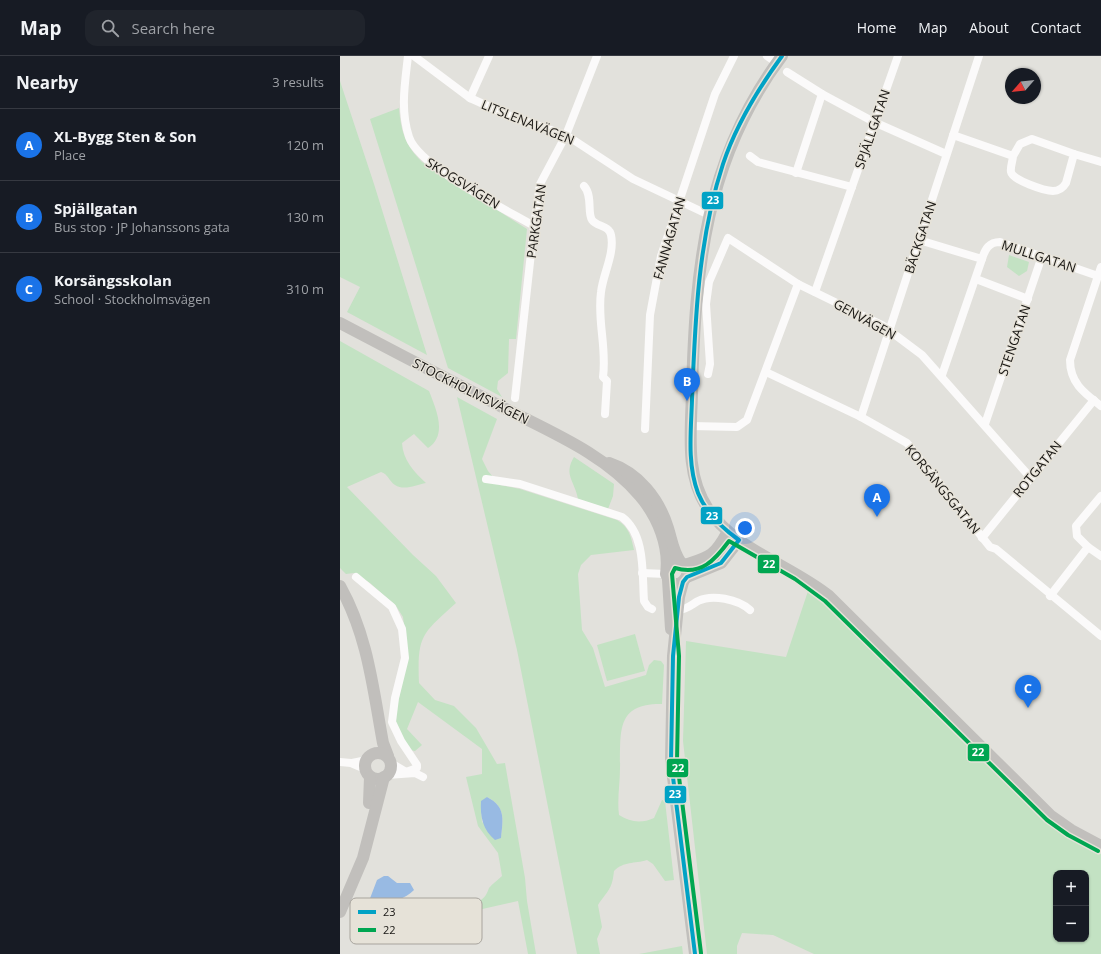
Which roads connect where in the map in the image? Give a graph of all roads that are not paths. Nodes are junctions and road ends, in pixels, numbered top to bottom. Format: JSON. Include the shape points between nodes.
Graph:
{"nodes":[{"id":1,"x":408,"y":56,"type":"edge"},
{"id":2,"x":414,"y":56,"type":"edge"},
{"id":3,"x":489,"y":56,"type":"edge"},
{"id":4,"x":597,"y":56,"type":"edge"},
{"id":5,"x":734,"y":56,"type":"edge"},
{"id":6,"x":898,"y":56,"type":"edge"},
{"id":7,"x":979,"y":56,"type":"edge"},
{"id":8,"x":775,"y":58,"type":"edge"},
{"id":9,"x":787,"y":72,"type":"dead end"},
{"id":10,"x":822,"y":94,"type":"junction"},
{"id":11,"x":470,"y":98,"type":"junction"},
{"id":12,"x":874,"y":122,"type":"junction"},
{"id":13,"x":566,"y":135,"type":"junction"},
{"id":14,"x":952,"y":135,"type":"junction"},
{"id":15,"x":946,"y":154,"type":"junction"},
{"id":16,"x":1074,"y":154,"type":"junction"},
{"id":17,"x":750,"y":156,"type":"dead end"},
{"id":18,"x":1013,"y":156,"type":"junction"},
{"id":19,"x":1101,"y":162,"type":"edge"},
{"id":20,"x":796,"y":174,"type":"junction"},
{"id":21,"x":584,"y":186,"type":"dead end"},
{"id":22,"x":852,"y":187,"type":"junction"},
{"id":23,"x":679,"y":201,"type":"junction"},
{"id":24,"x":709,"y":215,"type":"junction"},
{"id":25,"x":534,"y":226,"type":"junction"},
{"id":26,"x":919,"y":240,"type":"junction"},
{"id":27,"x":1042,"y":256,"type":"junction"},
{"id":28,"x":982,"y":259,"type":"junction"},
{"id":29,"x":1101,"y":267,"type":"edge"},
{"id":30,"x":1098,"y":276,"type":"junction"},
{"id":31,"x":976,"y":279,"type":"junction"},
{"id":32,"x":798,"y":284,"type":"junction"},
{"id":33,"x":815,"y":292,"type":"junction"},
{"id":34,"x":1028,"y":299,"type":"junction"},
{"id":35,"x":340,"y":323,"type":"edge"},
{"id":36,"x":890,"y":330,"type":"junction"},
{"id":37,"x":766,"y":372,"type":"junction"},
{"id":38,"x":708,"y":374,"type":"dead end"},
{"id":39,"x":942,"y":375,"type":"junction"},
{"id":40,"x":515,"y":398,"type":"dead end"},
{"id":41,"x":1094,"y":400,"type":"junction"},
{"id":42,"x":1101,"y":406,"type":"edge"},
{"id":43,"x":605,"y":414,"type":"dead end"},
{"id":44,"x":861,"y":417,"type":"junction"},
{"id":45,"x":985,"y":424,"type":"junction"},
{"id":46,"x":691,"y":426,"type":"junction"},
{"id":47,"x":645,"y":429,"type":"dead end"},
{"id":48,"x":600,"y":460,"type":"junction"},
{"id":49,"x":1030,"y":477,"type":"junction"},
{"id":50,"x":486,"y":479,"type":"dead end"},
{"id":51,"x":1101,"y":496,"type":"edge"},
{"id":52,"x":728,"y":533,"type":"junction"},
{"id":53,"x":982,"y":538,"type":"junction"},
{"id":54,"x":739,"y":540,"type":"junction"},
{"id":55,"x":1088,"y":547,"type":"junction"},
{"id":56,"x":1101,"y":556,"type":"edge"},
{"id":57,"x":683,"y":564,"type":"junction"},
{"id":58,"x":642,"y":573,"type":"junction"},
{"id":59,"x":667,"y":574,"type":"junction"},
{"id":60,"x":356,"y":576,"type":"dead end"},
{"id":61,"x":685,"y":579,"type":"junction"},
{"id":62,"x":340,"y":586,"type":"edge"},
{"id":63,"x":1050,"y":596,"type":"junction"},
{"id":64,"x":652,"y":609,"type":"dead end"},
{"id":65,"x":678,"y":610,"type":"junction"},
{"id":66,"x":750,"y":610,"type":"dead end"},
{"id":67,"x":1101,"y":636,"type":"edge"},
{"id":68,"x":673,"y":656,"type":"junction"},
{"id":69,"x":379,"y":722,"type":"junction"},
{"id":70,"x":370,"y":755,"type":"junction"},
{"id":71,"x":389,"y":759,"type":"junction"},
{"id":72,"x":340,"y":762,"type":"edge"},
{"id":73,"x":351,"y":763,"type":"junction"},
{"id":74,"x":406,"y":772,"type":"junction"},
{"id":75,"x":368,"y":773,"type":"junction"},
{"id":76,"x":386,"y":776,"type":"junction"},
{"id":77,"x":423,"y":777,"type":"dead end"},
{"id":78,"x":1101,"y":846,"type":"edge"},
{"id":79,"x":340,"y":904,"type":"edge"},
{"id":80,"x":340,"y":912,"type":"edge"},
{"id":81,"x":694,"y":954,"type":"edge"}],
"edges":[{"from":1,"to":25,"type":"street","name":"SKOGSVÄGEN","via":[[403,93],[405,120],[410,139],[418,153],[436,168]]},
{"from":2,"to":11,"type":"street","name":"LITSLENAVÄGEN"},
{"from":3,"to":11,"type":"street"},
{"from":4,"to":13,"type":"street","name":"PARKGATAN"},
{"from":5,"to":23,"type":"street","name":"FANNAGATAN","via":[[715,94]]},
{"from":6,"to":12,"type":"street","name":"SPJÄLLGATAN"},
{"from":7,"to":14,"type":"street","name":"BÄCKGATAN"},
{"from":8,"to":24,"type":"main road","via":[[733,138]]},
{"from":9,"to":10,"type":"street"},
{"from":10,"to":12,"type":"street"},
{"from":10,"to":20,"type":"street"},
{"from":11,"to":13,"type":"street","name":"LITSLENAVÄGEN","via":[[510,116]]},
{"from":12,"to":15,"type":"street"},
{"from":12,"to":22,"type":"street","name":"SPJÄLLGATAN"},
{"from":13,"to":23,"type":"street","name":"LITSLENAVÄGEN","via":[[633,179]]},
{"from":13,"to":25,"type":"street","name":"PARKGATAN","via":[[540,184]]},
{"from":14,"to":15,"type":"street","name":"BÄCKGATAN"},
{"from":14,"to":18,"type":"street"},
{"from":15,"to":26,"type":"street","name":"BÄCKGATAN"},
{"from":16,"to":18,"type":"street","via":[[1032,139],[1020,144]]},
{"from":16,"to":18,"type":"street","via":[[1066,184],[1063,188],[1051,191],[1014,176],[1011,172]]},
{"from":16,"to":19,"type":"street"},
{"from":17,"to":20,"type":"street","via":[[758,162]]},
{"from":20,"to":22,"type":"street"},
{"from":21,"to":43,"type":"street","via":[[589,198],[591,219],[611,234],[599,308],[605,351],[604,377],[607,381]]},
{"from":22,"to":33,"type":"street","name":"SPJÄLLGATAN"},
{"from":23,"to":24,"type":"street","name":"LITSLENAVÄGEN"},
{"from":23,"to":47,"type":"street","name":"FANNAGATAN","via":[[661,256],[650,315]]},
{"from":24,"to":46,"type":"main road","via":[[696,305]]},
{"from":25,"to":40,"type":"street","name":"PARKGATAN"},
{"from":26,"to":28,"type":"street"},
{"from":26,"to":36,"type":"street","name":"BÄCKGATAN"},
{"from":27,"to":28,"type":"street","name":"MULLGATAN","via":[[996,242],[988,246]]},
{"from":27,"to":30,"type":"street","name":"MULLGATAN"},
{"from":27,"to":34,"type":"street","name":"STENGATAN"},
{"from":28,"to":31,"type":"street","name":"MULLGATAN"},
{"from":29,"to":30,"type":"street"},
{"from":30,"to":41,"type":"street","via":[[1070,360],[1074,381]]},
{"from":31,"to":34,"type":"street"},
{"from":31,"to":39,"type":"street","name":"MULLGATAN"},
{"from":32,"to":33,"type":"street","name":"GENVÄGEN"},
{"from":32,"to":37,"type":"street"},
{"from":32,"to":38,"type":"street","name":"GENVÄGEN","via":[[728,238],[709,282]]},
{"from":33,"to":36,"type":"street","name":"GENVÄGEN"},
{"from":34,"to":45,"type":"street","name":"STENGATAN"},
{"from":35,"to":48,"type":"main road","name":"STOCKHOLMSVÄGEN","via":[[550,431]]},
{"from":36,"to":39,"type":"street","name":"GENVÄGEN","via":[[922,355]]},
{"from":36,"to":44,"type":"street","name":"BÄCKGATAN"},
{"from":37,"to":44,"type":"street","name":"KORSÄNGSGATAN"},
{"from":37,"to":46,"type":"street","via":[[750,414],[743,424],[728,427]]},
{"from":39,"to":45,"type":"street","name":"GENVÄGEN"},
{"from":41,"to":42,"type":"street"},
{"from":41,"to":49,"type":"street","name":"ROTGATAN"},
{"from":44,"to":53,"type":"street","name":"KORSÄNGSGATAN","via":[[907,443]]},
{"from":45,"to":49,"type":"street","name":"GENVÄGEN"},
{"from":46,"to":52,"type":"main road","via":[[691,456],[697,490],[713,517]]},
{"from":48,"to":57,"type":"main road","name":"STOCKHOLMSVÄGEN","via":[[620,466],[650,491],[664,516],[674,553]]},
{"from":48,"to":59,"type":"main road","name":"STOCKHOLMSVÄGEN","via":[[640,495],[650,509],[663,539]]},
{"from":49,"to":53,"type":"street","name":"ROTGATAN"},
{"from":50,"to":58,"type":"street","via":[[520,484],[622,517],[628,521],[635,533]]},
{"from":51,"to":55,"type":"street","via":[[1076,526],[1077,536]]},
{"from":52,"to":54,"type":"main road"},
{"from":52,"to":57,"type":"main road","via":[[710,556],[701,561]]},
{"from":53,"to":63,"type":"street","name":"KORSÄNGSGATAN"},
{"from":54,"to":61,"type":"main road","via":[[721,563]]},
{"from":54,"to":78,"type":"main road","via":[[798,574],[829,596],[1051,816]]},
{"from":55,"to":56,"type":"street"},
{"from":55,"to":63,"type":"street"},
{"from":57,"to":59,"type":"main road","via":[[670,564]]},
{"from":57,"to":61,"type":"main road","via":[[688,572]]},
{"from":58,"to":59,"type":"street"},
{"from":58,"to":64,"type":"street","via":[[644,601],[648,608]]},
{"from":59,"to":61,"type":"main road","via":[[672,583],[678,584]]},
{"from":59,"to":68,"type":"main road","name":"STOCKHOLMSVÄGEN"},
{"from":60,"to":74,"type":"street","via":[[392,606],[402,630],[405,658],[392,714],[394,729],[417,765],[417,768]]},
{"from":61,"to":65,"type":"main road"},
{"from":62,"to":69,"type":"main road","via":[[367,653]]},
{"from":63,"to":67,"type":"street","name":"KORSÄNGSGATAN"},
{"from":65,"to":66,"type":"street","via":[[710,597],[731,601]]},
{"from":65,"to":68,"type":"main road"},
{"from":68,"to":81,"type":"main road","via":[[671,761]]},
{"from":69,"to":70,"type":"main road"},
{"from":69,"to":71,"type":"main road"},
{"from":70,"to":71,"type":"main road","via":[[379,752]]},
{"from":70,"to":73,"type":"street","via":[[362,761]]},
{"from":70,"to":75,"type":"main road","via":[[364,764]]},
{"from":71,"to":74,"type":"street"},
{"from":71,"to":76,"type":"main road","via":[[391,769]]},
{"from":72,"to":73,"type":"street"},
{"from":73,"to":75,"type":"street"},
{"from":74,"to":76,"type":"street"},
{"from":74,"to":77,"type":"street"},
{"from":75,"to":76,"type":"main road","via":[[377,779]]},
{"from":75,"to":79,"type":"main road","via":[[371,792],[363,842]]},
{"from":76,"to":80,"type":"main road","via":[[363,858]]}]}
